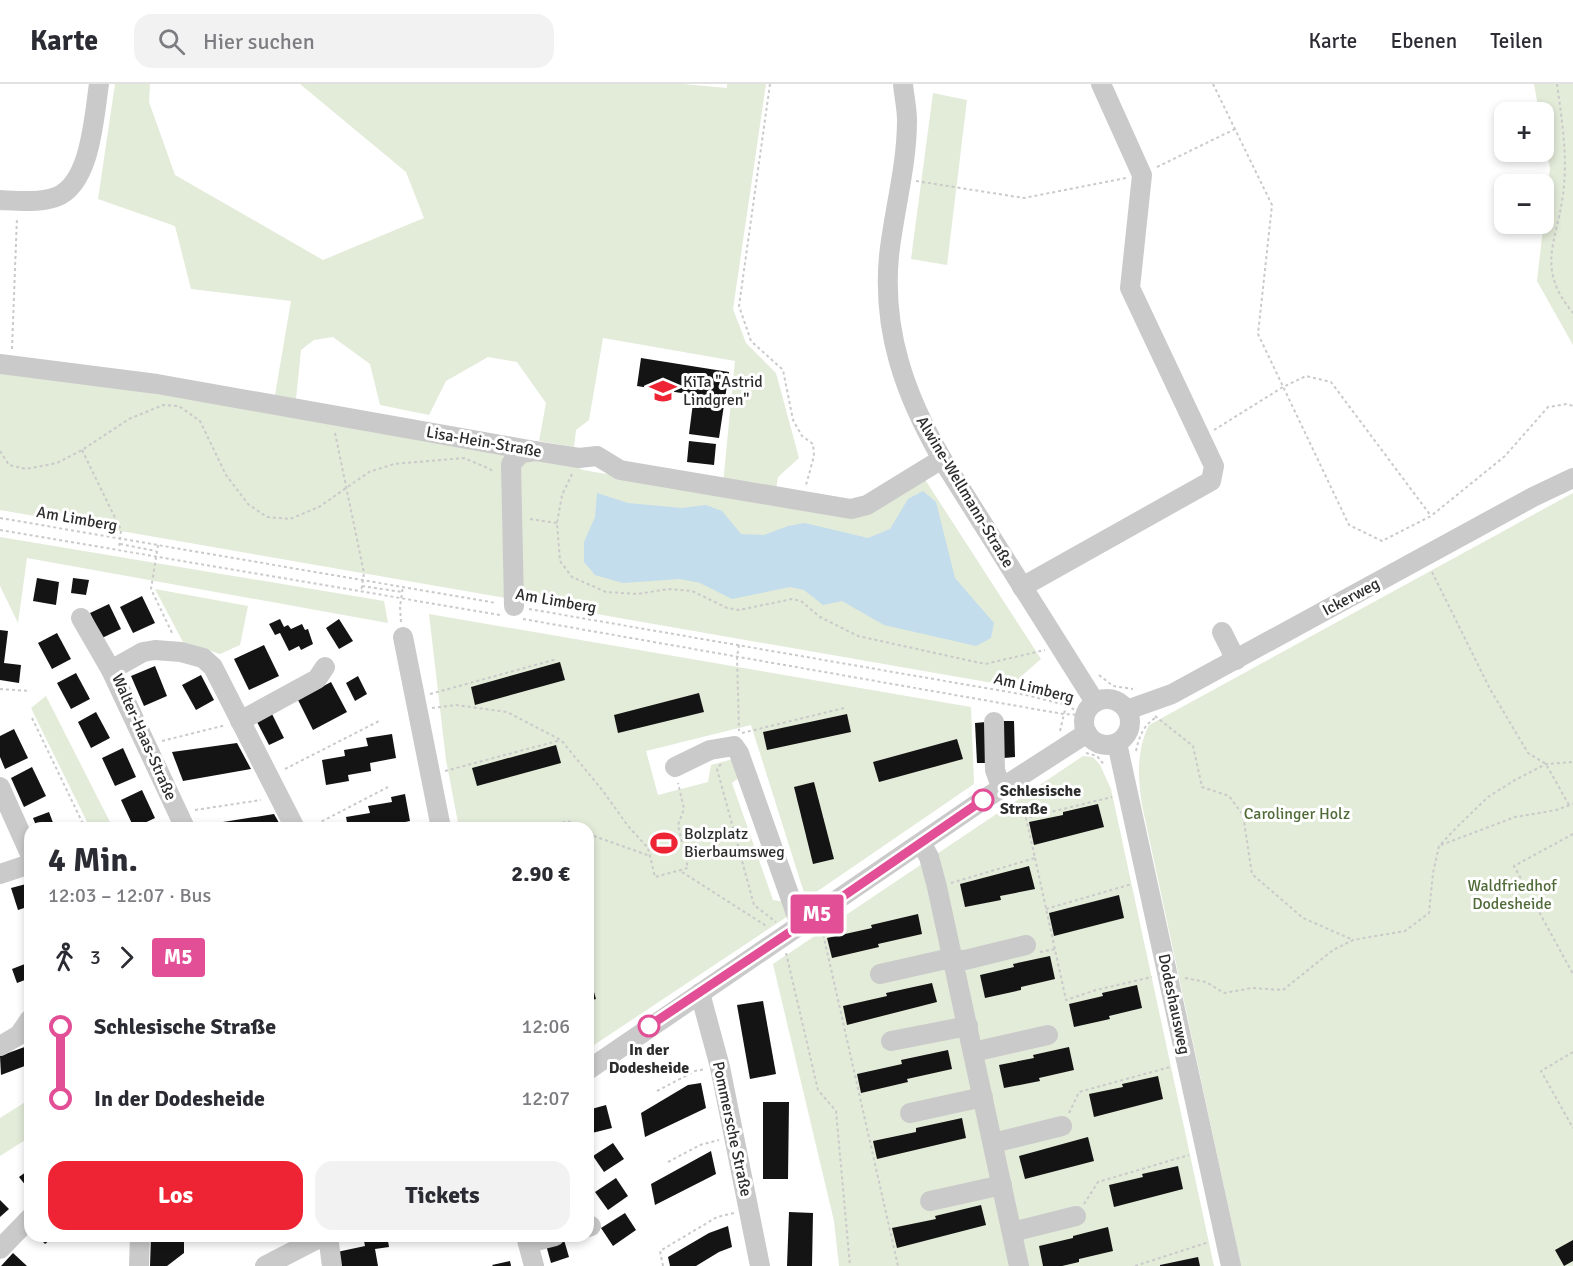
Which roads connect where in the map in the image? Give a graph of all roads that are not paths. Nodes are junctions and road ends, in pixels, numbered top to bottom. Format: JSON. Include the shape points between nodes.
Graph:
{"nodes":[{"id":1,"x":99,"y":84,"type":"edge"},
{"id":2,"x":903,"y":84,"type":"edge"},
{"id":3,"x":1101,"y":84,"type":"edge"},
{"id":4,"x":9,"y":200,"type":"edge"},
{"id":5,"x":6,"y":364,"type":"edge"},
{"id":6,"x":535,"y":451,"type":"junction"},
{"id":7,"x":942,"y":459,"type":"junction"},
{"id":8,"x":1573,"y":478,"type":"edge"},
{"id":9,"x":1023,"y":587,"type":"junction"},
{"id":10,"x":512,"y":614,"type":"road end"},
{"id":11,"x":81,"y":618,"type":"dead end"},
{"id":12,"x":1222,"y":632,"type":"dead end"},
{"id":13,"x":403,"y":637,"type":"road end"},
{"id":14,"x":1236,"y":660,"type":"junction"},
{"id":15,"x":325,"y":667,"type":"dead end"},
{"id":16,"x":111,"y":670,"type":"junction"},
{"id":17,"x":1126,"y":710,"type":"junction"},
{"id":18,"x":1089,"y":717,"type":"junction"},
{"id":19,"x":240,"y":721,"type":"junction"},
{"id":20,"x":993,"y":722,"type":"dead end"},
{"id":21,"x":1117,"y":743,"type":"junction"},
{"id":22,"x":675,"y":767,"type":"road end"},
{"id":23,"x":0,"y":787,"type":"edge"},
{"id":24,"x":1001,"y":787,"type":"junction"},
{"id":25,"x":182,"y":820,"type":"edge"},
{"id":26,"x":292,"y":822,"type":"edge"},
{"id":27,"x":440,"y":822,"type":"edge"},
{"id":28,"x":24,"y":841,"type":"edge"},
{"id":29,"x":921,"y":843,"type":"junction"},
{"id":30,"x":24,"y":866,"type":"edge"},
{"id":31,"x":0,"y":874,"type":"edge"},
{"id":32,"x":807,"y":921,"type":"junction"},
{"id":33,"x":1026,"y":945,"type":"dead end"},
{"id":34,"x":953,"y":960,"type":"junction"},
{"id":35,"x":880,"y":974,"type":"dead end"},
{"id":36,"x":700,"y":993,"type":"junction"},
{"id":37,"x":968,"y":1026,"type":"junction"},
{"id":38,"x":24,"y":1027,"type":"edge"},
{"id":39,"x":1048,"y":1035,"type":"dead end"},
{"id":40,"x":891,"y":1041,"type":"dead end"},
{"id":41,"x":0,"y":1046,"type":"edge"},
{"id":42,"x":973,"y":1052,"type":"junction"},
{"id":43,"x":594,"y":1066,"type":"edge"},
{"id":44,"x":982,"y":1097,"type":"junction"},
{"id":45,"x":910,"y":1113,"type":"dead end"},
{"id":46,"x":1062,"y":1126,"type":"road end"},
{"id":47,"x":993,"y":1143,"type":"junction"},
{"id":48,"x":1002,"y":1185,"type":"junction"},
{"id":49,"x":930,"y":1201,"type":"dead end"},
{"id":50,"x":1076,"y":1216,"type":"road end"},
{"id":51,"x":24,"y":1224,"type":"edge"},
{"id":52,"x":1012,"y":1232,"type":"junction"},
{"id":53,"x":140,"y":1242,"type":"edge"},
{"id":54,"x":311,"y":1242,"type":"edge"},
{"id":55,"x":329,"y":1242,"type":"edge"},
{"id":56,"x":528,"y":1242,"type":"edge"},
{"id":57,"x":0,"y":1249,"type":"edge"},
{"id":58,"x":138,"y":1266,"type":"edge"},
{"id":59,"x":265,"y":1266,"type":"edge"},
{"id":60,"x":332,"y":1266,"type":"edge"},
{"id":61,"x":534,"y":1266,"type":"edge"},
{"id":62,"x":760,"y":1266,"type":"edge"},
{"id":63,"x":1019,"y":1266,"type":"edge"},
{"id":64,"x":1231,"y":1266,"type":"edge"}],
"edges":[{"from":1,"to":4,"type":"street","via":[[85,162],[75,182],[58,196],[34,201]]},
{"from":2,"to":7,"type":"street","name":"Alwine-Wellmann-Straße","via":[[907,118],[889,257],[889,299],[894,345],[906,388]]},
{"from":3,"to":9,"type":"street","via":[[1142,174],[1130,288],[1214,466],[1211,482]]},
{"from":5,"to":6,"type":"street","name":"Lisa-Hein-Straße","via":[[157,384]]},
{"from":6,"to":7,"type":"street","name":"Lisa-Hein-Straße","via":[[588,457],[620,470],[851,508],[867,505]]},
{"from":6,"to":10,"type":"street","via":[[521,453],[511,464]]},
{"from":7,"to":9,"type":"street","name":"Alwine-Wellmann-Straße"},
{"from":8,"to":14,"type":"street","name":"Ickerweg"},
{"from":9,"to":18,"type":"street","name":"Alwine-Wellmann-Straße","via":[[1083,682]]},
{"from":11,"to":16,"type":"street"},
{"from":12,"to":14,"type":"street"},
{"from":13,"to":27,"type":"street"},
{"from":14,"to":17,"type":"street","name":"Ickerweg","via":[[1172,694]]},
{"from":15,"to":19,"type":"street","via":[[317,679]]},
{"from":16,"to":19,"type":"street","name":"Walter-Haas-Straße","via":[[143,652],[155,650],[181,651],[203,658],[213,667]]},
{"from":16,"to":25,"type":"street","name":"Walter-Haas-Straße"},
{"from":17,"to":18,"type":"street","via":[[1108,699]]},
{"from":17,"to":21,"type":"street","via":[[1127,732]]},
{"from":18,"to":21,"type":"street","via":[[1095,742]]},
{"from":18,"to":24,"type":"street"},
{"from":19,"to":26,"type":"street","name":"Walter-Haas-Straße"},
{"from":20,"to":24,"type":"street","via":[[995,770]]},
{"from":21,"to":64,"type":"street","name":"Dodeshausweg","via":[[1162,975]]},
{"from":22,"to":32,"type":"street","via":[[710,750],[734,746]]},
{"from":23,"to":28,"type":"street"},
{"from":24,"to":29,"type":"street"},
{"from":29,"to":32,"type":"street"},
{"from":29,"to":34,"type":"street","via":[[930,857]]},
{"from":30,"to":31,"type":"street"},
{"from":32,"to":36,"type":"street"},
{"from":33,"to":34,"type":"street"},
{"from":34,"to":35,"type":"street"},
{"from":34,"to":37,"type":"street"},
{"from":36,"to":43,"type":"street"},
{"from":36,"to":62,"type":"street","name":"Pommersche Straße","via":[[720,1067]]},
{"from":37,"to":40,"type":"street"},
{"from":37,"to":42,"type":"street"},
{"from":38,"to":41,"type":"street","via":[[19,1035]]},
{"from":39,"to":42,"type":"street"},
{"from":42,"to":44,"type":"street"},
{"from":44,"to":45,"type":"street"},
{"from":44,"to":47,"type":"street"},
{"from":46,"to":47,"type":"street"},
{"from":47,"to":48,"type":"street"},
{"from":48,"to":49,"type":"street"},
{"from":48,"to":52,"type":"street"},
{"from":50,"to":52,"type":"street"},
{"from":51,"to":57,"type":"street"},
{"from":52,"to":63,"type":"street"},
{"from":53,"to":58,"type":"street"},
{"from":54,"to":59,"type":"street"},
{"from":55,"to":60,"type":"street"},
{"from":56,"to":61,"type":"street"}]}
